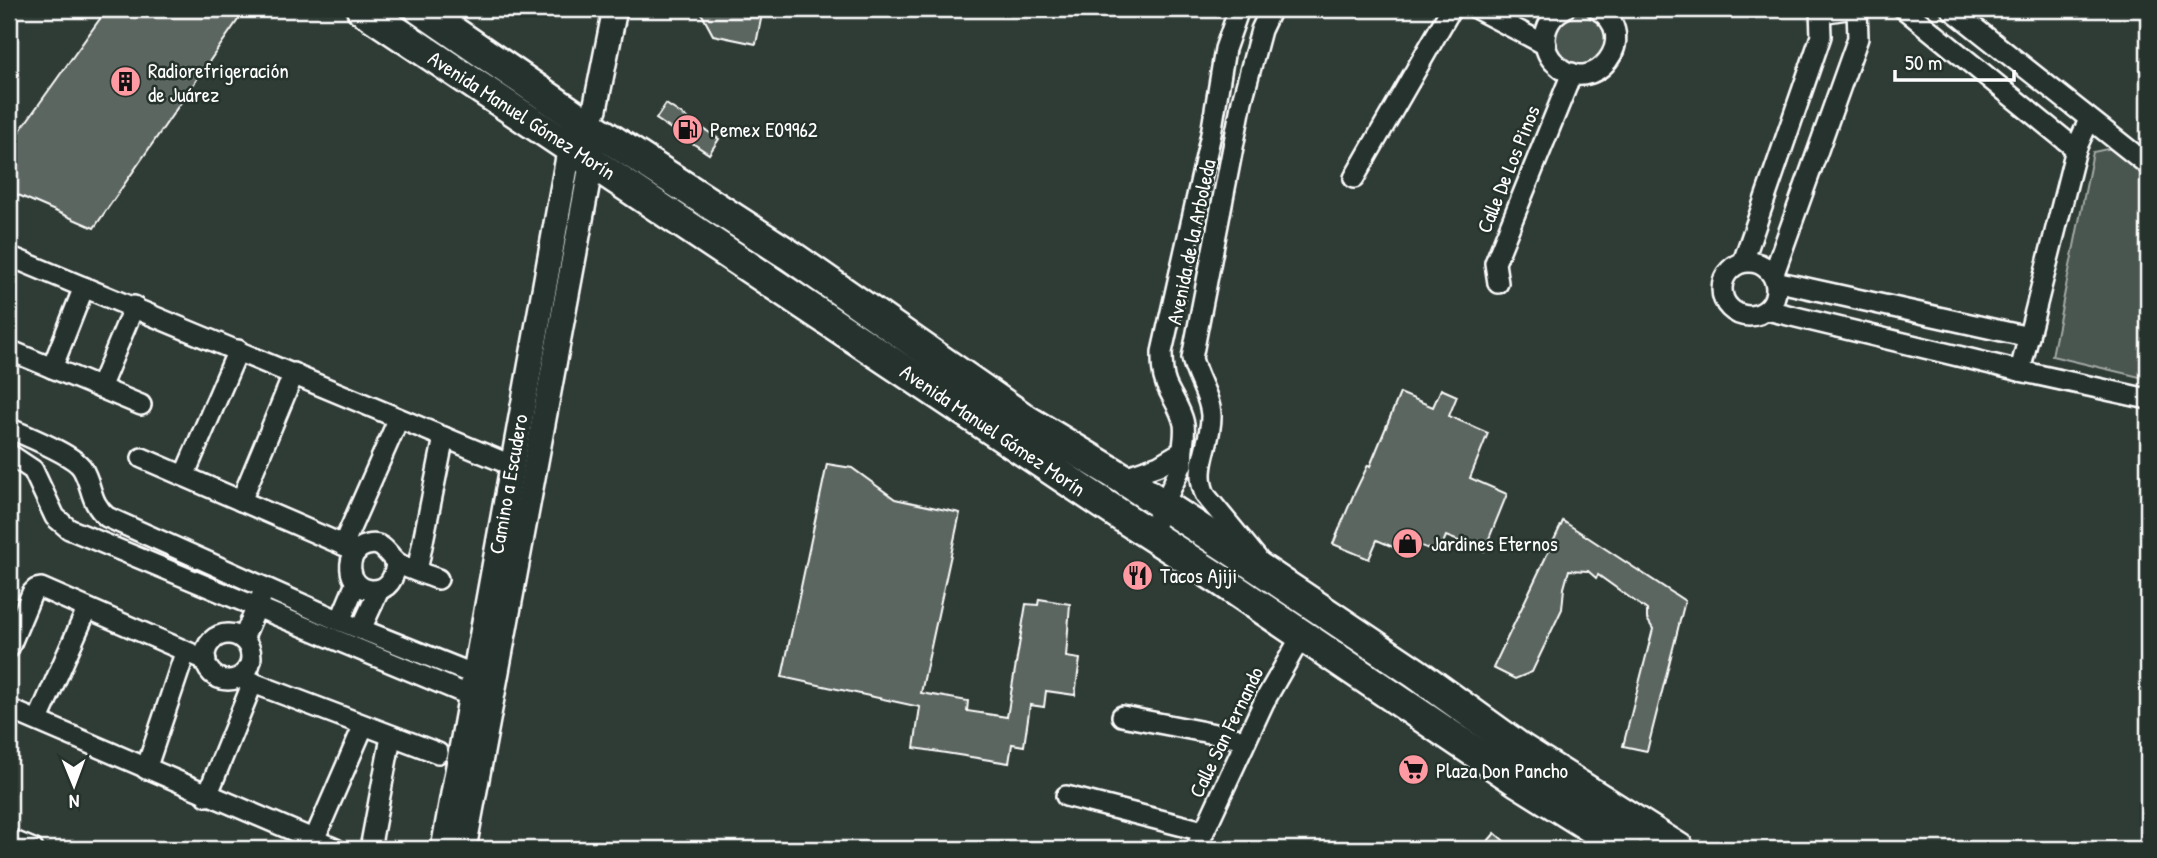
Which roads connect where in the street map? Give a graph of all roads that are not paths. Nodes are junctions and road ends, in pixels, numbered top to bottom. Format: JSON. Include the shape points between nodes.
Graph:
{"nodes":[{"id":1,"x":362,"y":9,"type":"edge"},
{"id":2,"x":420,"y":9,"type":"edge"},
{"id":3,"x":615,"y":9,"type":"edge"},
{"id":4,"x":1239,"y":9,"type":"edge"},
{"id":5,"x":1271,"y":9,"type":"edge"},
{"id":6,"x":1451,"y":9,"type":"edge"},
{"id":7,"x":1477,"y":9,"type":"edge"},
{"id":8,"x":1564,"y":9,"type":"edge"},
{"id":9,"x":1597,"y":9,"type":"edge"},
{"id":10,"x":1847,"y":9,"type":"edge"},
{"id":11,"x":1857,"y":9,"type":"edge"},
{"id":12,"x":1904,"y":9,"type":"edge"},
{"id":13,"x":1951,"y":9,"type":"edge"},
{"id":14,"x":1820,"y":11,"type":"edge"},
{"id":15,"x":1546,"y":45,"type":"junction"},
{"id":16,"x":1572,"y":74,"type":"junction"},
{"id":17,"x":1214,"y":109,"type":"junction"},
{"id":18,"x":1239,"y":117,"type":"junction"},
{"id":19,"x":2089,"y":120,"type":"junction"},
{"id":20,"x":583,"y":144,"type":"junction"},
{"id":21,"x":2076,"y":149,"type":"junction"},
{"id":22,"x":2148,"y":165,"type":"edge"},
{"id":23,"x":1354,"y":178,"type":"dead end"},
{"id":24,"x":9,"y":256,"type":"edge"},
{"id":25,"x":1743,"y":262,"type":"junction"},
{"id":26,"x":1774,"y":279,"type":"junction"},
{"id":27,"x":1498,"y":284,"type":"dead end"},
{"id":28,"x":84,"y":287,"type":"junction"},
{"id":29,"x":134,"y":306,"type":"junction"},
{"id":30,"x":1767,"y":310,"type":"junction"},
{"id":31,"x":1172,"y":312,"type":"junction"},
{"id":32,"x":1198,"y":317,"type":"junction"},
{"id":33,"x":2029,"y":337,"type":"junction"},
{"id":34,"x":9,"y":350,"type":"edge"},
{"id":35,"x":238,"y":350,"type":"junction"},
{"id":36,"x":52,"y":368,"type":"junction"},
{"id":37,"x":2020,"y":371,"type":"junction"},
{"id":38,"x":294,"y":373,"type":"junction"},
{"id":39,"x":100,"y":388,"type":"junction"},
{"id":40,"x":2148,"y":399,"type":"edge"},
{"id":41,"x":141,"y":405,"type":"dead end"},
{"id":42,"x":398,"y":419,"type":"junction"},
{"id":43,"x":9,"y":428,"type":"edge"},
{"id":44,"x":444,"y":437,"type":"junction"},
{"id":45,"x":50,"y":447,"type":"junction"},
{"id":46,"x":9,"y":454,"type":"edge"},
{"id":47,"x":1182,"y":457,"type":"junction"},
{"id":48,"x":142,"y":458,"type":"dead end"},
{"id":49,"x":511,"y":465,"type":"junction"},
{"id":50,"x":33,"y":470,"type":"junction"},
{"id":51,"x":184,"y":476,"type":"junction"},
{"id":52,"x":1122,"y":478,"type":"junction"},
{"id":53,"x":1200,"y":485,"type":"junction"},
{"id":54,"x":241,"y":501,"type":"junction"},
{"id":55,"x":1162,"y":505,"type":"junction"},
{"id":56,"x":98,"y":509,"type":"junction"},
{"id":57,"x":82,"y":533,"type":"junction"},
{"id":58,"x":1150,"y":535,"type":"junction"},
{"id":59,"x":350,"y":548,"type":"junction"},
{"id":60,"x":396,"y":562,"type":"junction"},
{"id":61,"x":417,"y":571,"type":"junction"},
{"id":62,"x":1270,"y":575,"type":"junction"},
{"id":63,"x":438,"y":579,"type":"dead end"},
{"id":64,"x":356,"y":583,"type":"junction"},
{"id":65,"x":259,"y":584,"type":"junction"},
{"id":66,"x":379,"y":590,"type":"junction"},
{"id":67,"x":251,"y":605,"type":"junction"},
{"id":68,"x":87,"y":610,"type":"junction"},
{"id":69,"x":350,"y":624,"type":"junction"},
{"id":70,"x":238,"y":637,"type":"junction"},
{"id":71,"x":1301,"y":637,"type":"junction"},
{"id":72,"x":341,"y":643,"type":"junction"},
{"id":73,"x":9,"y":648,"type":"edge"},
{"id":74,"x":185,"y":653,"type":"junction"},
{"id":75,"x":206,"y":660,"type":"junction"},
{"id":76,"x":246,"y":680,"type":"junction"},
{"id":77,"x":482,"y":689,"type":"junction"},
{"id":78,"x":9,"y":709,"type":"edge"},
{"id":79,"x":1122,"y":716,"type":"dead end"},
{"id":80,"x":38,"y":720,"type":"junction"},
{"id":81,"x":363,"y":727,"type":"junction"},
{"id":82,"x":391,"y":737,"type":"junction"},
{"id":83,"x":1246,"y":740,"type":"junction"},
{"id":84,"x":438,"y":753,"type":"dead end"},
{"id":85,"x":146,"y":769,"type":"junction"},
{"id":86,"x":207,"y":796,"type":"junction"},
{"id":87,"x":1066,"y":796,"type":"dead end"},
{"id":88,"x":9,"y":839,"type":"edge"},
{"id":89,"x":314,"y":840,"type":"junction"},
{"id":90,"x":1199,"y":840,"type":"edge"},
{"id":91,"x":33,"y":849,"type":"edge"},
{"id":92,"x":336,"y":849,"type":"edge"},
{"id":93,"x":370,"y":849,"type":"edge"},
{"id":94,"x":443,"y":849,"type":"edge"},
{"id":95,"x":464,"y":849,"type":"edge"},
{"id":96,"x":1626,"y":849,"type":"edge"},
{"id":97,"x":1679,"y":849,"type":"edge"}],
"edges":[{"from":1,"to":20,"type":"main road","name":"Avenida Manuel Gómez Morín"},
{"from":2,"to":20,"type":"main road","name":"Avenida Manuel Gómez Morín"},
{"from":3,"to":20,"type":"street","name":"Camino a Escudero"},
{"from":4,"to":17,"type":"street","name":"Avenida de la Arboleda","via":[[1225,49]]},
{"from":5,"to":18,"type":"street","name":"Avenida de la Arboleda","via":[[1252,59]]},
{"from":6,"to":23,"type":"street"},
{"from":7,"to":15,"type":"street"},
{"from":8,"to":15,"type":"street","via":[[1552,18]]},
{"from":9,"to":16,"type":"street","via":[[1613,26],[1614,51],[1597,70]]},
{"from":10,"to":14,"type":"street"},
{"from":11,"to":26,"type":"street","via":[[1858,38]]},
{"from":12,"to":21,"type":"street"},
{"from":13,"to":19,"type":"street"},
{"from":14,"to":25,"type":"street","via":[[1821,36]]},
{"from":15,"to":16,"type":"street","via":[[1554,63]]},
{"from":16,"to":27,"type":"street","name":"Calle De Los Pinos","via":[[1494,263]]},
{"from":17,"to":18,"type":"street"},
{"from":17,"to":31,"type":"street","name":"Avenida de la Arboleda"},
{"from":18,"to":32,"type":"street","name":"Avenida de la Arboleda"},
{"from":19,"to":21,"type":"street"},
{"from":19,"to":22,"type":"street"},
{"from":20,"to":49,"type":"street","name":"Camino a Escudero"},
{"from":20,"to":52,"type":"main road","name":"Avenida Manuel Gómez Morín","via":[[791,256],[1026,420]]},
{"from":20,"to":58,"type":"main road","name":"Avenida Manuel Gómez Morín"},
{"from":20,"to":77,"type":"street","name":"Camino a Escudero"},
{"from":21,"to":33,"type":"street"},
{"from":24,"to":28,"type":"street"},
{"from":25,"to":26,"type":"street","via":[[1760,264]]},
{"from":25,"to":30,"type":"street","via":[[1728,272],[1721,288],[1723,297],[1741,316]]},
{"from":26,"to":30,"type":"street","via":[[1775,296]]},
{"from":26,"to":33,"type":"street"},
{"from":28,"to":29,"type":"street"},
{"from":28,"to":36,"type":"street"},
{"from":29,"to":35,"type":"street"},
{"from":29,"to":39,"type":"street"},
{"from":30,"to":37,"type":"street"},
{"from":31,"to":32,"type":"street"},
{"from":31,"to":47,"type":"street","name":"Avenida de la Arboleda","via":[[1162,372],[1184,425]]},
{"from":32,"to":53,"type":"street","name":"Avenida de la Arboleda","via":[[1192,358],[1211,412]]},
{"from":33,"to":37,"type":"street"},
{"from":34,"to":36,"type":"street"},
{"from":35,"to":38,"type":"street"},
{"from":35,"to":51,"type":"street"},
{"from":36,"to":39,"type":"street"},
{"from":37,"to":40,"type":"street"},
{"from":38,"to":42,"type":"street"},
{"from":38,"to":54,"type":"street"},
{"from":39,"to":41,"type":"street"},
{"from":42,"to":44,"type":"street"},
{"from":42,"to":59,"type":"street"},
{"from":43,"to":45,"type":"street"},
{"from":44,"to":49,"type":"street"},
{"from":44,"to":61,"type":"street"},
{"from":45,"to":50,"type":"street"},
{"from":45,"to":56,"type":"street","via":[[83,469]]},
{"from":46,"to":50,"type":"street"},
{"from":47,"to":52,"type":"street"},
{"from":47,"to":53,"type":"street"},
{"from":47,"to":55,"type":"street","name":"Avenida de la Arboleda"},
{"from":48,"to":51,"type":"street"},
{"from":49,"to":77,"type":"street","name":"Camino a Escudero"},
{"from":50,"to":57,"type":"street","via":[[55,517]]},
{"from":51,"to":54,"type":"street"},
{"from":52,"to":55,"type":"main road","name":"Avenida Manuel Gómez Morín"},
{"from":53,"to":62,"type":"street"},
{"from":54,"to":59,"type":"street"},
{"from":55,"to":58,"type":"street","name":"Avenida de la Arboleda"},
{"from":55,"to":62,"type":"main road","name":"Avenida Manuel Gómez Morín"},
{"from":56,"to":57,"type":"street"},
{"from":56,"to":65,"type":"street"},
{"from":57,"to":67,"type":"street"},
{"from":58,"to":71,"type":"main road","name":"Avenida Manuel Gómez Morín"},
{"from":59,"to":60,"type":"street","via":[[380,545]]},
{"from":59,"to":64,"type":"street","via":[[350,573]]},
{"from":60,"to":61,"type":"street"},
{"from":60,"to":66,"type":"street","via":[[389,584]]},
{"from":61,"to":63,"type":"street"},
{"from":62,"to":97,"type":"main road","name":"Avenida Manuel Gómez Morín","via":[[1521,749]]},
{"from":64,"to":66,"type":"street","via":[[366,590]]},
{"from":64,"to":69,"type":"street"},
{"from":65,"to":67,"type":"street"},
{"from":65,"to":69,"type":"street"},
{"from":66,"to":69,"type":"street"},
{"from":67,"to":70,"type":"street"},
{"from":67,"to":72,"type":"street"},
{"from":68,"to":73,"type":"street","via":[[36,589]]},
{"from":68,"to":74,"type":"street"},
{"from":68,"to":80,"type":"street"},
{"from":69,"to":72,"type":"street"},
{"from":69,"to":77,"type":"street"},
{"from":70,"to":75,"type":"street","via":[[216,637]]},
{"from":70,"to":76,"type":"street","via":[[251,654]]},
{"from":71,"to":83,"type":"street","name":"Calle San Fernando"},
{"from":71,"to":96,"type":"main road","name":"Avenida Manuel Gómez Morín"},
{"from":72,"to":77,"type":"street"},
{"from":74,"to":75,"type":"street"},
{"from":74,"to":85,"type":"street"},
{"from":75,"to":76,"type":"street","via":[[215,675]]},
{"from":76,"to":81,"type":"street"},
{"from":76,"to":86,"type":"street"},
{"from":77,"to":94,"type":"street","name":"Camino a Escudero"},
{"from":77,"to":95,"type":"street","name":"Camino a Escudero"},
{"from":78,"to":80,"type":"street"},
{"from":79,"to":83,"type":"street"},
{"from":80,"to":85,"type":"street"},
{"from":81,"to":82,"type":"street"},
{"from":81,"to":89,"type":"street"},
{"from":82,"to":84,"type":"street"},
{"from":82,"to":93,"type":"street"},
{"from":83,"to":90,"type":"street","name":"Calle San Fernando"},
{"from":85,"to":86,"type":"street"},
{"from":86,"to":89,"type":"street"},
{"from":87,"to":90,"type":"street"},
{"from":88,"to":91,"type":"street"},
{"from":89,"to":92,"type":"street"}]}
